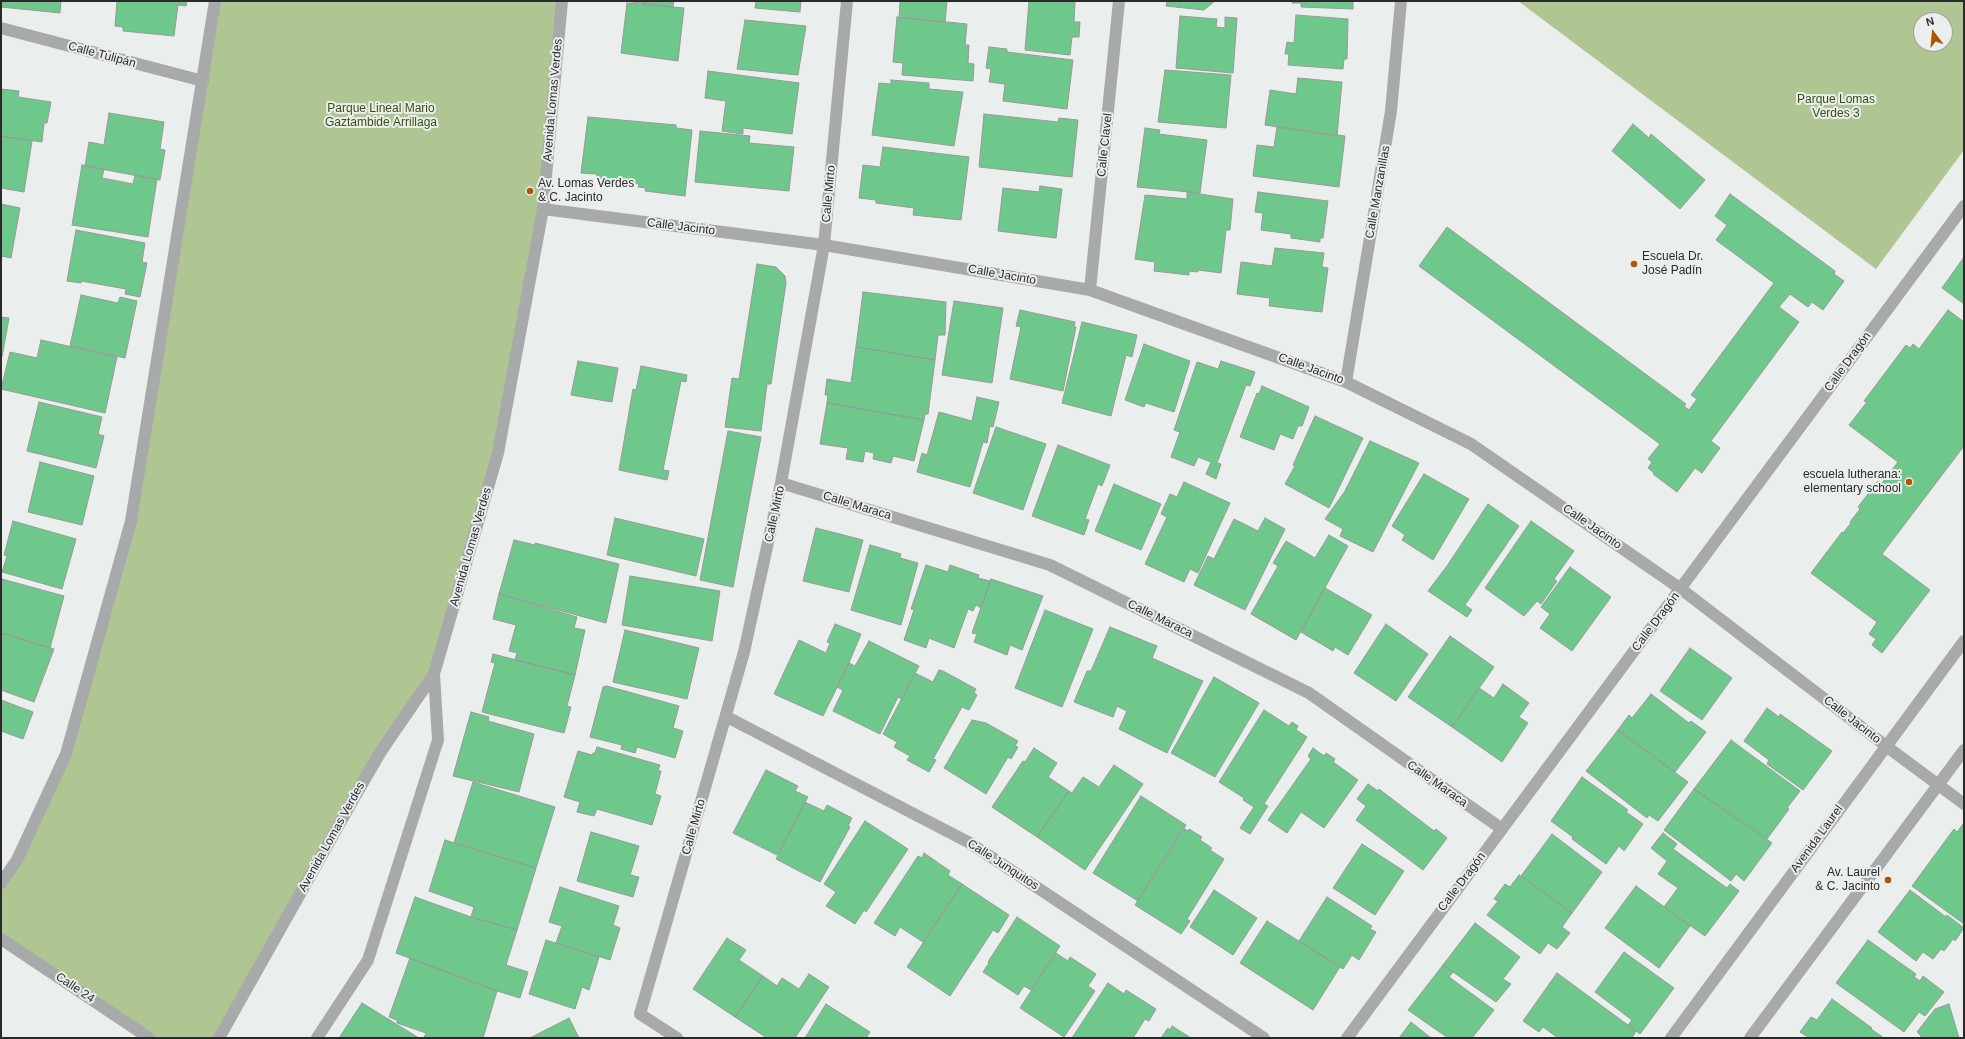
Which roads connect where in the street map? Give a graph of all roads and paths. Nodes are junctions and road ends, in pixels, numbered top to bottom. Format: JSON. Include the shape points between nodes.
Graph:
{"nodes":[{"id":1,"x":215,"y":1,"type":"edge"},
{"id":2,"x":562,"y":1,"type":"edge"},
{"id":3,"x":847,"y":1,"type":"edge"},
{"id":4,"x":1119,"y":1,"type":"edge"},
{"id":5,"x":1401,"y":1,"type":"edge"},
{"id":6,"x":1,"y":28,"type":"edge"},
{"id":7,"x":203,"y":81,"type":"junction"},
{"id":8,"x":1964,"y":206,"type":"edge"},
{"id":9,"x":543,"y":209,"type":"junction"},
{"id":10,"x":824,"y":245,"type":"junction"},
{"id":11,"x":1090,"y":290,"type":"junction"},
{"id":12,"x":1346,"y":382,"type":"junction"},
{"id":13,"x":782,"y":484,"type":"junction"},
{"id":14,"x":1681,"y":589,"type":"junction"},
{"id":15,"x":1964,"y":640,"type":"edge"},
{"id":16,"x":434,"y":674,"type":"junction"},
{"id":17,"x":727,"y":716,"type":"junction"},
{"id":18,"x":1886,"y":746,"type":"junction"},
{"id":19,"x":1964,"y":750,"type":"edge"},
{"id":20,"x":1938,"y":785,"type":"junction"},
{"id":21,"x":1964,"y":804,"type":"edge"},
{"id":22,"x":1502,"y":829,"type":"junction"},
{"id":23,"x":1,"y":883,"type":"edge"},
{"id":24,"x":1,"y":939,"type":"edge"},
{"id":25,"x":149,"y":1038,"type":"edge"},
{"id":26,"x":219,"y":1038,"type":"edge"},
{"id":27,"x":317,"y":1038,"type":"edge"},
{"id":28,"x":677,"y":1038,"type":"edge"},
{"id":29,"x":1264,"y":1038,"type":"edge"},
{"id":30,"x":1347,"y":1038,"type":"edge"},
{"id":31,"x":1671,"y":1038,"type":"edge"},
{"id":32,"x":1750,"y":1038,"type":"edge"}],
"edges":[{"from":1,"to":7,"type":"street"},
{"from":2,"to":9,"type":"street","name":"Avenida Lomas Verdes"},
{"from":3,"to":10,"type":"street","name":"Calle Mirto"},
{"from":4,"to":11,"type":"street","name":"Calle Clavel"},
{"from":5,"to":12,"type":"street","name":"Calle Manzanillas","via":[[1391,111]]},
{"from":6,"to":7,"type":"street","name":"Calle Tulipán"},
{"from":7,"to":23,"type":"street","via":[[131,521],[66,754],[18,860]]},
{"from":8,"to":14,"type":"street","name":"Calle Dragón"},
{"from":9,"to":10,"type":"street","name":"Calle Jacinto"},
{"from":9,"to":16,"type":"street","name":"Avenida Lomas Verdes","via":[[498,453]]},
{"from":10,"to":11,"type":"street","name":"Calle Jacinto"},
{"from":10,"to":13,"type":"street","name":"Calle Mirto"},
{"from":11,"to":12,"type":"street","name":"Calle Jacinto"},
{"from":12,"to":14,"type":"street","name":"Calle Jacinto","via":[[1471,444]]},
{"from":13,"to":17,"type":"street","name":"Calle Mirto"},
{"from":13,"to":22,"type":"street","name":"Calle Maraca","via":[[1050,565],[1309,693]]},
{"from":14,"to":18,"type":"street","name":"Calle Jacinto"},
{"from":14,"to":22,"type":"street","name":"Calle Dragón"},
{"from":15,"to":18,"type":"street","name":"Avenida Laurel"},
{"from":16,"to":26,"type":"street","name":"Avenida Lomas Verdes","via":[[377,757]]},
{"from":16,"to":27,"type":"street","via":[[438,740],[368,960]]},
{"from":17,"to":28,"type":"street","name":"Calle Mirto","via":[[640,1014]]},
{"from":17,"to":29,"type":"street","name":"Calle Junquitos","via":[[970,842]]},
{"from":18,"to":20,"type":"street","name":"Calle Jacinto"},
{"from":18,"to":31,"type":"street","name":"Avenida Laurel"},
{"from":19,"to":20,"type":"street"},
{"from":20,"to":21,"type":"street","name":"Calle Jacinto"},
{"from":20,"to":32,"type":"street"},
{"from":22,"to":30,"type":"street","name":"Calle Dragón"},
{"from":24,"to":25,"type":"street","name":"Calle 24"}]}
